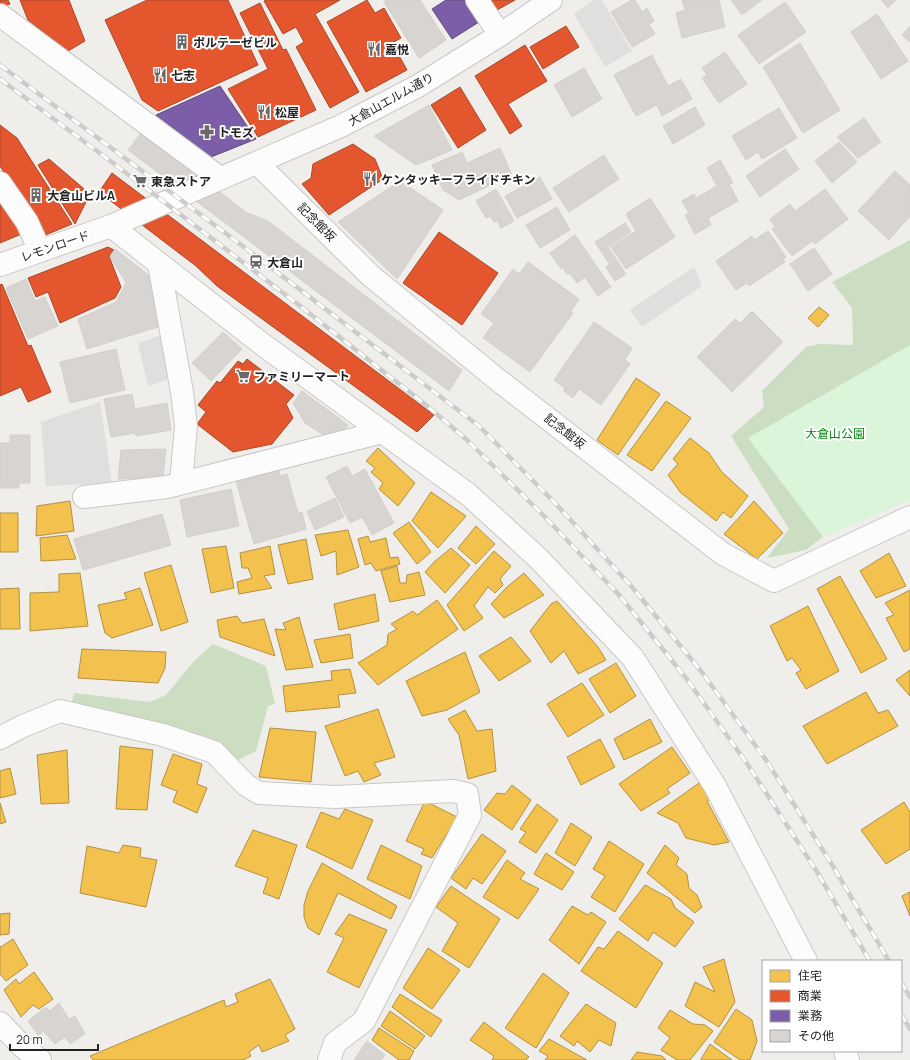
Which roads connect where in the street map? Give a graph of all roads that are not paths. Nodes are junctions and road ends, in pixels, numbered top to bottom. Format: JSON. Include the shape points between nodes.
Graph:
{"nodes":[{"id":1,"x":477,"y":0,"type":"edge"},
{"id":2,"x":551,"y":0,"type":"edge"},
{"id":3,"x":0,"y":15,"type":"edge"},
{"id":4,"x":500,"y":35,"type":"junction"},
{"id":5,"x":257,"y":163,"type":"junction"},
{"id":6,"x":220,"y":178,"type":"junction"},
{"id":7,"x":0,"y":183,"type":"edge"},
{"id":8,"x":110,"y":226,"type":"junction"},
{"id":9,"x":40,"y":251,"type":"junction"},
{"id":10,"x":159,"y":264,"type":"junction"},
{"id":11,"x":0,"y":265,"type":"edge"},
{"id":12,"x":382,"y":432,"type":"junction"},
{"id":13,"x":181,"y":483,"type":"junction"},
{"id":14,"x":84,"y":498,"type":"dead end"},
{"id":15,"x":910,"y":517,"type":"edge"},
{"id":16,"x":0,"y":738,"type":"edge"},
{"id":17,"x":805,"y":960,"type":"edge"},
{"id":18,"x":0,"y":1023,"type":"edge"},
{"id":19,"x":40,"y":1060,"type":"edge"},
{"id":20,"x":329,"y":1060,"type":"edge"}],
"edges":[{"from":1,"to":4,"type":"street"},
{"from":2,"to":4,"type":"street","name":"大倉山エルム通り"},
{"from":3,"to":6,"type":"street"},
{"from":4,"to":5,"type":"street","name":"大倉山エルム通り","via":[[418,86],[342,126]]},
{"from":5,"to":6,"type":"street","name":"大倉山エルム通り"},
{"from":5,"to":15,"type":"street","name":"記念館坂","via":[[371,276],[498,380],[723,554],[774,581]]},
{"from":6,"to":8,"type":"street","name":"レモンロード"},
{"from":7,"to":9,"type":"street","via":[[27,222]]},
{"from":8,"to":9,"type":"street","name":"レモンロード"},
{"from":8,"to":10,"type":"street"},
{"from":9,"to":11,"type":"street","name":"レモンロード"},
{"from":10,"to":12,"type":"street"},
{"from":10,"to":13,"type":"street","via":[[186,426]]},
{"from":12,"to":13,"type":"street"},
{"from":12,"to":17,"type":"street","via":[[474,500],[538,558],[633,658],[715,786]]},
{"from":13,"to":14,"type":"street"},
{"from":16,"to":20,"type":"street","via":[[60,711],[163,735],[214,752],[246,785],[260,793],[335,796],[453,791],[467,794],[470,815],[364,1021],[335,1043]]},
{"from":18,"to":19,"type":"street"}]}
